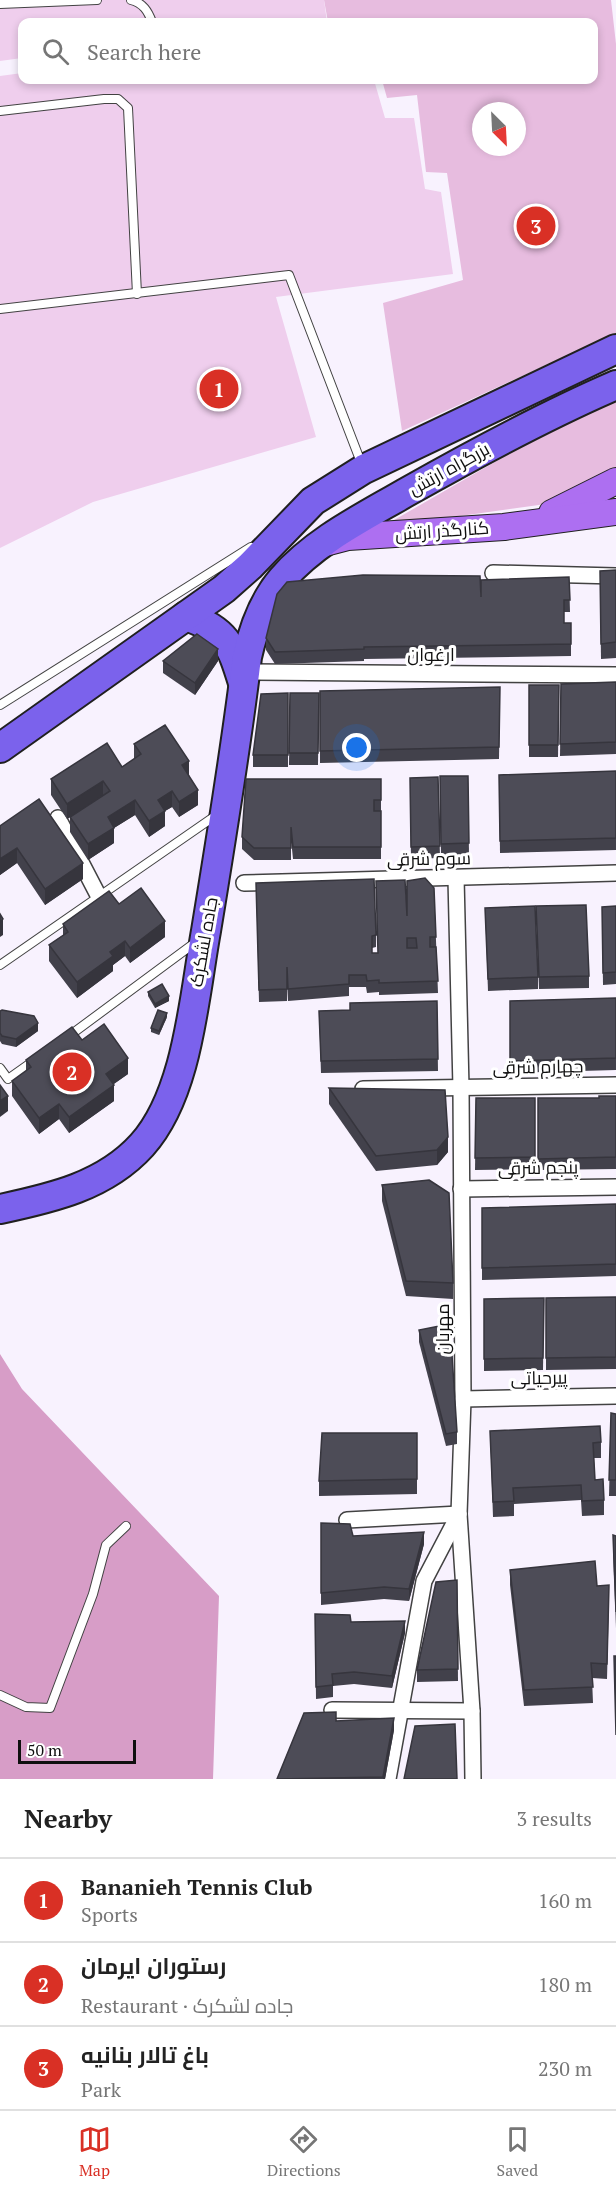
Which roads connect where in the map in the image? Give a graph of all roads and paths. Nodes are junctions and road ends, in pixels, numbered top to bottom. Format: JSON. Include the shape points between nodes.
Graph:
{"nodes":[{"id":1,"x":97,"y":0,"type":"edge"},
{"id":2,"x":131,"y":0,"type":"edge"},
{"id":3,"x":0,"y":4,"type":"edge"},
{"id":4,"x":150,"y":18,"type":"edge"},
{"id":5,"x":0,"y":111,"type":"edge"},
{"id":6,"x":137,"y":294,"type":"junction"},
{"id":7,"x":0,"y":309,"type":"edge"},
{"id":8,"x":616,"y":350,"type":"edge"},
{"id":9,"x":616,"y":385,"type":"edge"},
{"id":10,"x":364,"y":469,"type":"junction"},
{"id":11,"x":616,"y":481,"type":"edge"},
{"id":12,"x":616,"y":512,"type":"edge"},
{"id":13,"x":590,"y":516,"type":"junction"},
{"id":14,"x":616,"y":519,"type":"edge"},
{"id":15,"x":291,"y":523,"type":"junction"},
{"id":16,"x":525,"y":525,"type":"junction"},
{"id":17,"x":319,"y":545,"type":"junction"},
{"id":18,"x":493,"y":573,"type":"dead end"},
{"id":19,"x":616,"y":576,"type":"edge"},
{"id":20,"x":281,"y":580,"type":"joint"},
{"id":21,"x":186,"y":616,"type":"junction"},
{"id":22,"x":616,"y":675,"type":"edge"},
{"id":23,"x":244,"y":679,"type":"junction"},
{"id":24,"x":0,"y":705,"type":"edge"},
{"id":25,"x":0,"y":748,"type":"edge"},
{"id":26,"x":227,"y":808,"type":"junction"},
{"id":27,"x":58,"y":818,"type":"dead end"},
{"id":28,"x":616,"y":873,"type":"edge"},
{"id":29,"x":456,"y":878,"type":"junction"},
{"id":30,"x":244,"y":882,"type":"dead end"},
{"id":31,"x":98,"y":895,"type":"junction"},
{"id":32,"x":205,"y":935,"type":"junction"},
{"id":33,"x":0,"y":965,"type":"edge"},
{"id":34,"x":62,"y":1041,"type":"edge"},
{"id":35,"x":44,"y":1054,"type":"edge"},
{"id":36,"x":0,"y":1068,"type":"edge"},
{"id":37,"x":616,"y":1086,"type":"edge"},
{"id":38,"x":461,"y":1088,"type":"junction"},
{"id":39,"x":345,"y":1089,"type":"edge"},
{"id":40,"x":616,"y":1187,"type":"edge"},
{"id":41,"x":461,"y":1189,"type":"junction"},
{"id":42,"x":0,"y":1209,"type":"edge"},
{"id":43,"x":616,"y":1396,"type":"edge"},
{"id":44,"x":463,"y":1399,"type":"junction"},
{"id":45,"x":459,"y":1514,"type":"junction"},
{"id":46,"x":347,"y":1520,"type":"dead end"},
{"id":47,"x":126,"y":1526,"type":"dead end"},
{"id":48,"x":0,"y":1695,"type":"edge"},
{"id":49,"x":332,"y":1710,"type":"edge"},
{"id":50,"x":400,"y":1710,"type":"junction"},
{"id":51,"x":472,"y":1711,"type":"junction"},
{"id":52,"x":388,"y":1779,"type":"edge"},
{"id":53,"x":473,"y":1779,"type":"edge"}],
"edges":[{"from":1,"to":3,"type":"lane"},
{"from":2,"to":4,"type":"lane","via":[[144,7]]},
{"from":5,"to":6,"type":"lane","via":[[104,99],[118,99],[128,108]]},
{"from":6,"to":7,"type":"lane"},
{"from":6,"to":10,"type":"lane","via":[[289,275]]},
{"from":8,"to":10,"type":"highway","name":"بزرگراه ارتش"},
{"from":9,"to":17,"type":"highway","name":"بزرگراه ارتش","via":[[459,462]]},
{"from":10,"to":15,"type":"highway","name":"بزرگراه ارتش","via":[[314,501]]},
{"from":11,"to":16,"type":"main road"},
{"from":12,"to":13,"type":"main road","name":"کنارگذر ارتش"},
{"from":13,"to":14,"type":"street"},
{"from":13,"to":16,"type":"main road","name":"کنارگذر ارتش"},
{"from":15,"to":17,"type":"highway"},
{"from":15,"to":21,"type":"highway","name":"بزرگراه ارتش","via":[[250,567]]},
{"from":15,"to":24,"type":"lane"},
{"from":16,"to":17,"type":"main road","name":"کنارگذر ارتش","via":[[348,537]]},
{"from":17,"to":20,"type":"highway","name":"کنارگذر ارتش"},
{"from":18,"to":19,"type":"street"},
{"from":20,"to":23,"type":"highway","name":"جاده لشکرک","via":[[251,639]]},
{"from":21,"to":23,"type":"highway","via":[[209,624],[224,638]]},
{"from":21,"to":25,"type":"highway"},
{"from":22,"to":23,"type":"street","name":"ارغوان"},
{"from":23,"to":26,"type":"highway","name":"جاده لشکرک"},
{"from":26,"to":31,"type":"lane"},
{"from":26,"to":32,"type":"highway","name":"جاده لشکرک"},
{"from":27,"to":31,"type":"street"},
{"from":28,"to":29,"type":"street","name":"سوم شرقی"},
{"from":29,"to":30,"type":"street","name":"سوم شرقی"},
{"from":29,"to":38,"type":"street","name":"مهربان"},
{"from":31,"to":33,"type":"lane"},
{"from":32,"to":34,"type":"lane"},
{"from":32,"to":42,"type":"highway","name":"جاده لشکرک","via":[[180,1066],[169,1105],[156,1128],[130,1157],[98,1179],[54,1197]]},
{"from":35,"to":36,"type":"lane","via":[[8,1079]]},
{"from":37,"to":38,"type":"street","name":"چهارم شرقی"},
{"from":38,"to":39,"type":"street","name":"چهارم شرقی"},
{"from":38,"to":41,"type":"street","name":"مهربان"},
{"from":40,"to":41,"type":"street","name":"پنجم شرقی"},
{"from":41,"to":44,"type":"street","name":"مهربان"},
{"from":43,"to":44,"type":"street","name":"پیرحیاتی"},
{"from":44,"to":45,"type":"street","name":"مهربان"},
{"from":45,"to":46,"type":"street"},
{"from":45,"to":50,"type":"street","via":[[424,1581]]},
{"from":45,"to":51,"type":"street","name":"مهربان"},
{"from":47,"to":48,"type":"lane","via":[[106,1545],[93,1594],[50,1708],[26,1707]]},
{"from":49,"to":50,"type":"street"},
{"from":50,"to":51,"type":"street"},
{"from":50,"to":52,"type":"street"},
{"from":51,"to":53,"type":"street","name":"مهربان"}]}
